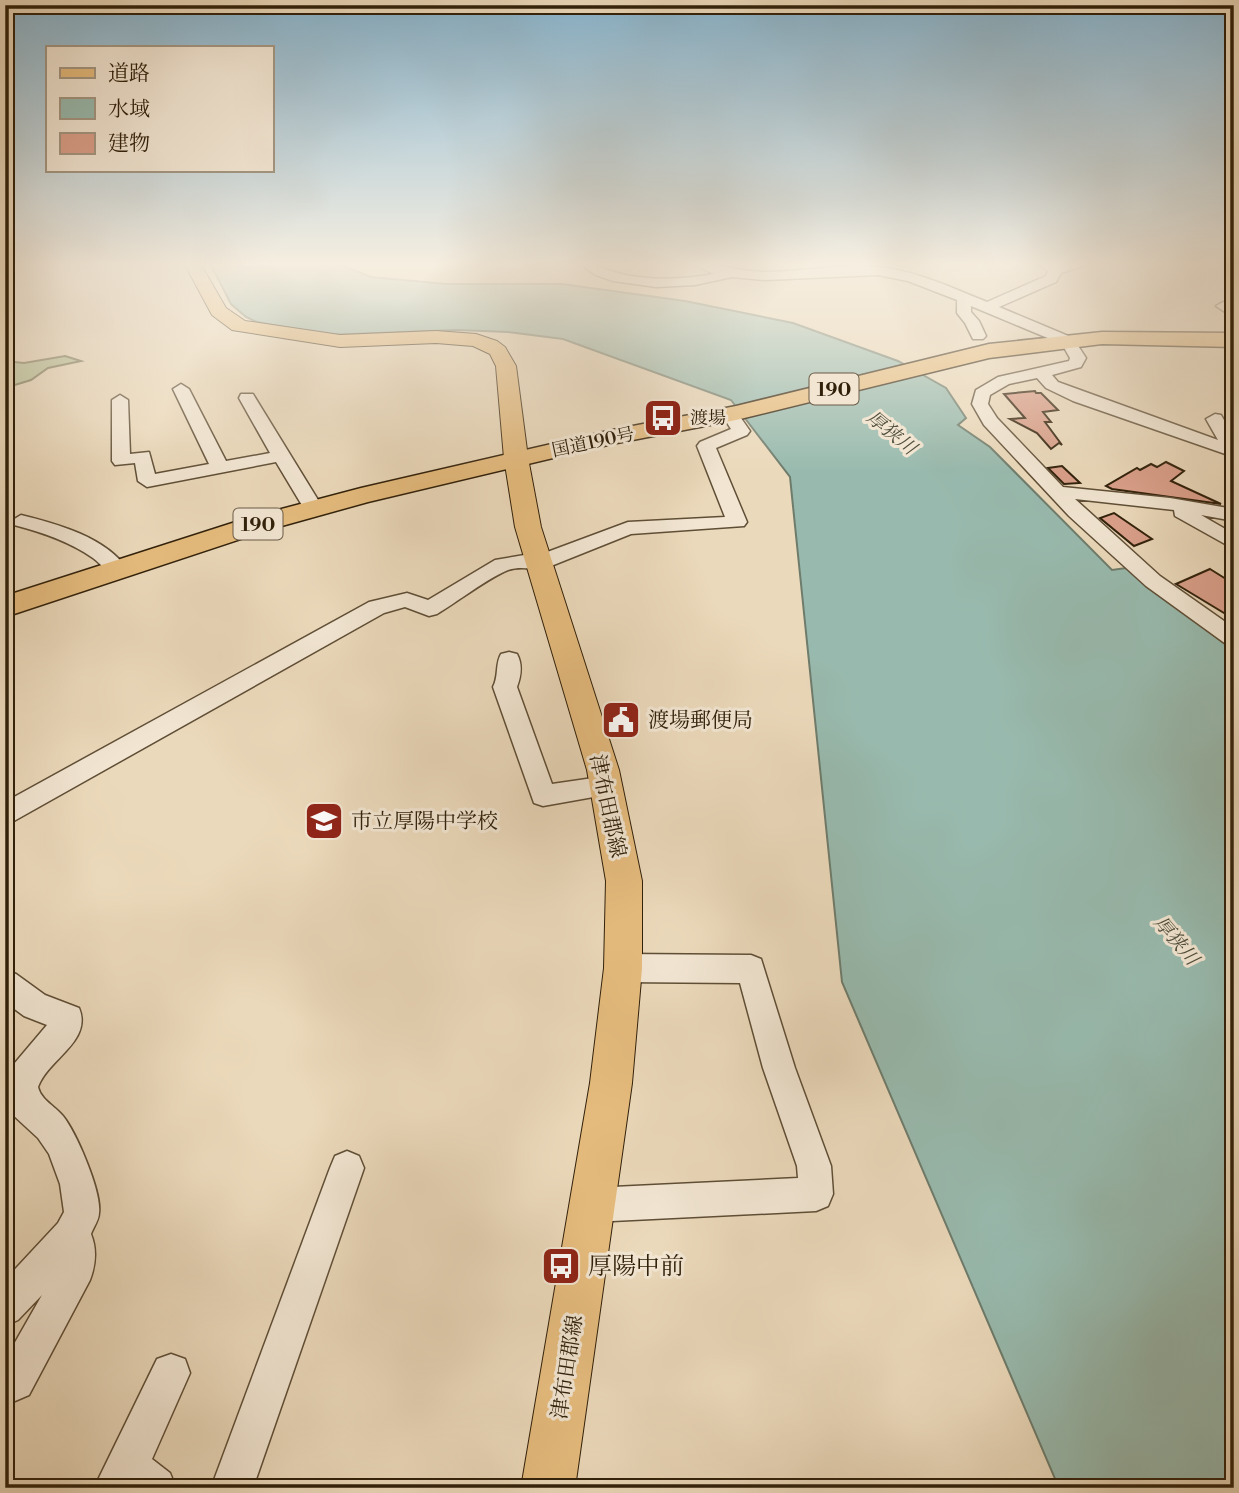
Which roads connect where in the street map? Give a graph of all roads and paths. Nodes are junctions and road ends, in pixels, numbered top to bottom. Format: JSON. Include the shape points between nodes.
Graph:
{"nodes":[{"id":1,"x":278,"y":333,"type":"edge"},
{"id":2,"x":977,"y":333,"type":"edge"},
{"id":3,"x":1048,"y":333,"type":"edge"},
{"id":4,"x":978,"y":336,"type":"dead end"},
{"id":5,"x":1234,"y":340,"type":"edge"},
{"id":6,"x":1068,"y":341,"type":"junction"},
{"id":7,"x":1040,"y":371,"type":"junction"},
{"id":8,"x":181,"y":389,"type":"dead end"},
{"id":9,"x":247,"y":398,"type":"dead end"},
{"id":10,"x":120,"y":400,"type":"dead end"},
{"id":11,"x":733,"y":414,"type":"junction"},
{"id":12,"x":1214,"y":419,"type":"dead end"},
{"id":13,"x":1228,"y":450,"type":"edge"},
{"id":14,"x":281,"y":456,"type":"junction"},
{"id":15,"x":516,"y":458,"type":"junction"},
{"id":16,"x":220,"y":468,"type":"junction"},
{"id":17,"x":1058,"y":492,"type":"junction"},
{"id":18,"x":1170,"y":504,"type":"junction"},
{"id":19,"x":313,"y":508,"type":"junction"},
{"id":20,"x":1234,"y":515,"type":"edge"},
{"id":21,"x":21,"y":521,"type":"dead end"},
{"id":22,"x":1234,"y":543,"type":"edge"},
{"id":23,"x":537,"y":561,"type":"junction"},
{"id":24,"x":118,"y":570,"type":"junction"},
{"id":25,"x":5,"y":607,"type":"edge"},
{"id":26,"x":1234,"y":639,"type":"edge"},
{"id":27,"x":509,"y":660,"type":"dead end"},
{"id":28,"x":607,"y":786,"type":"junction"},
{"id":29,"x":5,"y":815,"type":"edge"},
{"id":30,"x":623,"y":968,"type":"junction"},
{"id":31,"x":5,"y":984,"type":"edge"},
{"id":32,"x":348,"y":1168,"type":"dead end"},
{"id":33,"x":592,"y":1205,"type":"junction"},
{"id":34,"x":72,"y":1236,"type":"junction"},
{"id":35,"x":5,"y":1307,"type":"edge"},
{"id":36,"x":171,"y":1373,"type":"dead end"},
{"id":37,"x":15,"y":1381,"type":"dead end"},
{"id":38,"x":133,"y":1480,"type":"edge"},
{"id":39,"x":232,"y":1488,"type":"edge"},
{"id":40,"x":548,"y":1488,"type":"edge"}],
"edges":[{"from":1,"to":15,"type":"main road","name":"津布田郡線","via":[[340,341],[463,338],[490,345],[506,366]]},
{"from":2,"to":4,"type":"street"},
{"from":3,"to":6,"type":"street"},
{"from":5,"to":6,"type":"highway","name":"国道190号","number":"190","via":[[1148,337]]},
{"from":6,"to":7,"type":"street","via":[[1078,358],[1075,364]]},
{"from":6,"to":11,"type":"highway","name":"国道190号","number":"190","via":[[989,351]]},
{"from":7,"to":13,"type":"street","via":[[1052,385],[1079,397]]},
{"from":7,"to":17,"type":"street","via":[[991,385],[982,393],[980,404],[990,421]]},
{"from":8,"to":16,"type":"street"},
{"from":9,"to":14,"type":"street"},
{"from":10,"to":16,"type":"street","via":[[121,461],[143,456],[148,481]]},
{"from":11,"to":15,"type":"highway","name":"国道190号","number":"190"},
{"from":11,"to":23,"type":"street","via":[[741,431],[706,446],[737,522],[628,528]]},
{"from":12,"to":13,"type":"street"},
{"from":14,"to":16,"type":"street"},
{"from":14,"to":19,"type":"street"},
{"from":15,"to":19,"type":"highway","name":"国道190号","number":"190"},
{"from":15,"to":23,"type":"main road","name":"津布田郡線"},
{"from":17,"to":18,"type":"street"},
{"from":17,"to":26,"type":"street","via":[[1153,581]]},
{"from":18,"to":20,"type":"street"},
{"from":18,"to":22,"type":"street"},
{"from":19,"to":24,"type":"highway","name":"国道190号","number":"190"},
{"from":21,"to":24,"type":"street","via":[[46,526],[110,559]]},
{"from":23,"to":28,"type":"main road","name":"津布田郡線"},
{"from":23,"to":29,"type":"street","via":[[502,565],[429,609],[407,600],[377,607]]},
{"from":24,"to":25,"type":"highway","name":"国道190号","number":"190"},
{"from":27,"to":28,"type":"street","via":[[505,687],[543,796]]},
{"from":28,"to":30,"type":"main road","name":"津布田郡線","via":[[624,881]]},
{"from":30,"to":33,"type":"main road","name":"津布田郡線"},
{"from":30,"to":33,"type":"street","via":[[751,969],[814,1166],[816,1194]]},
{"from":31,"to":34,"type":"street","via":[[35,1006],[68,1018],[68,1024],[25,1075],[22,1087],[25,1103],[63,1145],[77,1184],[82,1213]]},
{"from":32,"to":39,"type":"street"},
{"from":33,"to":40,"type":"main road","name":"津布田郡線"},
{"from":34,"to":35,"type":"street"},
{"from":34,"to":37,"type":"street","via":[[78,1267]]},
{"from":36,"to":38,"type":"street"}]}
